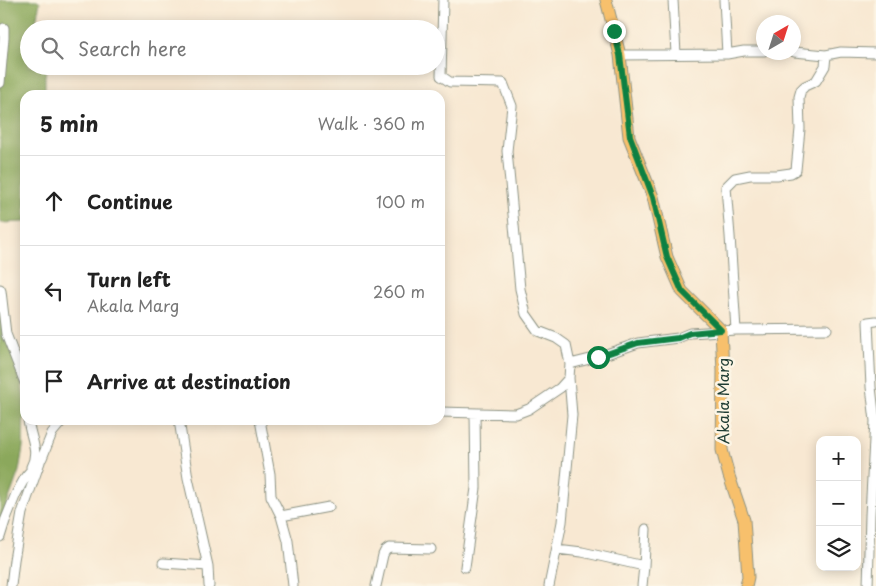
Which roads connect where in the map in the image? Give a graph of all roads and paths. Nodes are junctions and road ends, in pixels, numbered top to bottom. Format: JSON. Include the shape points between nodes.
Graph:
{"nodes":[{"id":1,"x":443,"y":0,"type":"edge"},
{"id":2,"x":606,"y":0,"type":"edge"},
{"id":3,"x":673,"y":0,"type":"edge"},
{"id":4,"x":724,"y":0,"type":"edge"},
{"id":5,"x":442,"y":20,"type":"edge"},
{"id":6,"x":4,"y":28,"type":"dead end"},
{"id":7,"x":756,"y":51,"type":"edge"},
{"id":8,"x":801,"y":53,"type":"edge"},
{"id":9,"x":876,"y":53,"type":"edge"},
{"id":10,"x":676,"y":54,"type":"junction"},
{"id":11,"x":727,"y":54,"type":"junction"},
{"id":12,"x":620,"y":55,"type":"junction"},
{"id":13,"x":826,"y":55,"type":"junction"},
{"id":14,"x":441,"y":75,"type":"edge"},
{"id":15,"x":0,"y":83,"type":"edge"},
{"id":16,"x":0,"y":289,"type":"edge"},
{"id":17,"x":876,"y":321,"type":"edge"},
{"id":18,"x":827,"y":329,"type":"dead end"},
{"id":19,"x":721,"y":330,"type":"junction"},
{"id":20,"x":736,"y":330,"type":"junction"},
{"id":21,"x":570,"y":364,"type":"junction"},
{"id":22,"x":20,"y":370,"type":"edge"},
{"id":23,"x":569,"y":378,"type":"junction"},
{"id":24,"x":445,"y":412,"type":"edge"},
{"id":25,"x":474,"y":413,"type":"junction"},
{"id":26,"x":28,"y":425,"type":"edge"},
{"id":27,"x":59,"y":425,"type":"edge"},
{"id":28,"x":180,"y":425,"type":"edge"},
{"id":29,"x":261,"y":425,"type":"edge"},
{"id":30,"x":42,"y":458,"type":"junction"},
{"id":31,"x":26,"y":476,"type":"junction"},
{"id":32,"x":329,"y":507,"type":"dead end"},
{"id":33,"x":281,"y":516,"type":"junction"},
{"id":34,"x":646,"y":529,"type":"dead end"},
{"id":35,"x":0,"y":538,"type":"edge"},
{"id":36,"x":431,"y":549,"type":"dead end"},
{"id":37,"x":557,"y":549,"type":"junction"},
{"id":38,"x":163,"y":563,"type":"dead end"},
{"id":39,"x":208,"y":566,"type":"junction"},
{"id":40,"x":644,"y":566,"type":"junction"},
{"id":41,"x":464,"y":567,"type":"dead end"},
{"id":42,"x":11,"y":586,"type":"edge"},
{"id":43,"x":209,"y":586,"type":"edge"},
{"id":44,"x":293,"y":586,"type":"edge"},
{"id":45,"x":376,"y":586,"type":"edge"},
{"id":46,"x":549,"y":586,"type":"edge"},
{"id":47,"x":642,"y":586,"type":"edge"},
{"id":48,"x":746,"y":586,"type":"edge"},
{"id":49,"x":868,"y":586,"type":"edge"}],
"edges":[{"from":1,"to":5,"type":"street"},
{"from":2,"to":12,"type":"main road"},
{"from":3,"to":10,"type":"street"},
{"from":4,"to":11,"type":"street"},
{"from":6,"to":15,"type":"street"},
{"from":7,"to":11,"type":"street"},
{"from":8,"to":13,"type":"street"},
{"from":9,"to":13,"type":"street"},
{"from":10,"to":11,"type":"street"},
{"from":10,"to":12,"type":"street"},
{"from":12,"to":19,"type":"main road","via":[[630,136],[653,197],[667,257],[682,291]]},
{"from":13,"to":20,"type":"street","via":[[825,66],[816,80],[801,90],[796,170],[735,178],[726,187]]},
{"from":14,"to":21,"type":"street","via":[[450,82],[503,83],[512,106],[507,151],[520,289],[526,314],[538,331],[566,345]]},
{"from":16,"to":22,"type":"street","via":[[6,334]]},
{"from":17,"to":49,"type":"street","via":[[868,322],[875,421]]},
{"from":18,"to":20,"type":"street"},
{"from":19,"to":20,"type":"street"},
{"from":19,"to":21,"type":"street","via":[[638,343]]},
{"from":19,"to":48,"type":"main road","name":"Akala Marg","via":[[722,450],[744,520]]},
{"from":21,"to":23,"type":"street"},
{"from":23,"to":25,"type":"street","via":[[560,388],[523,412]]},
{"from":23,"to":37,"type":"street","via":[[572,416]]},
{"from":24,"to":25,"type":"street"},
{"from":25,"to":41,"type":"street","via":[[476,488]]},
{"from":26,"to":31,"type":"street","via":[[36,450]]},
{"from":27,"to":30,"type":"street"},
{"from":28,"to":39,"type":"street"},
{"from":29,"to":33,"type":"street","via":[[272,496]]},
{"from":30,"to":31,"type":"street"},
{"from":30,"to":42,"type":"street","via":[[22,513]]},
{"from":31,"to":35,"type":"street"},
{"from":32,"to":33,"type":"street"},
{"from":33,"to":44,"type":"street","via":[[288,541]]},
{"from":34,"to":40,"type":"street"},
{"from":36,"to":45,"type":"street","via":[[389,548],[383,555]]},
{"from":37,"to":40,"type":"street"},
{"from":37,"to":46,"type":"street"},
{"from":38,"to":39,"type":"street"},
{"from":39,"to":43,"type":"street"},
{"from":40,"to":47,"type":"street"}]}
